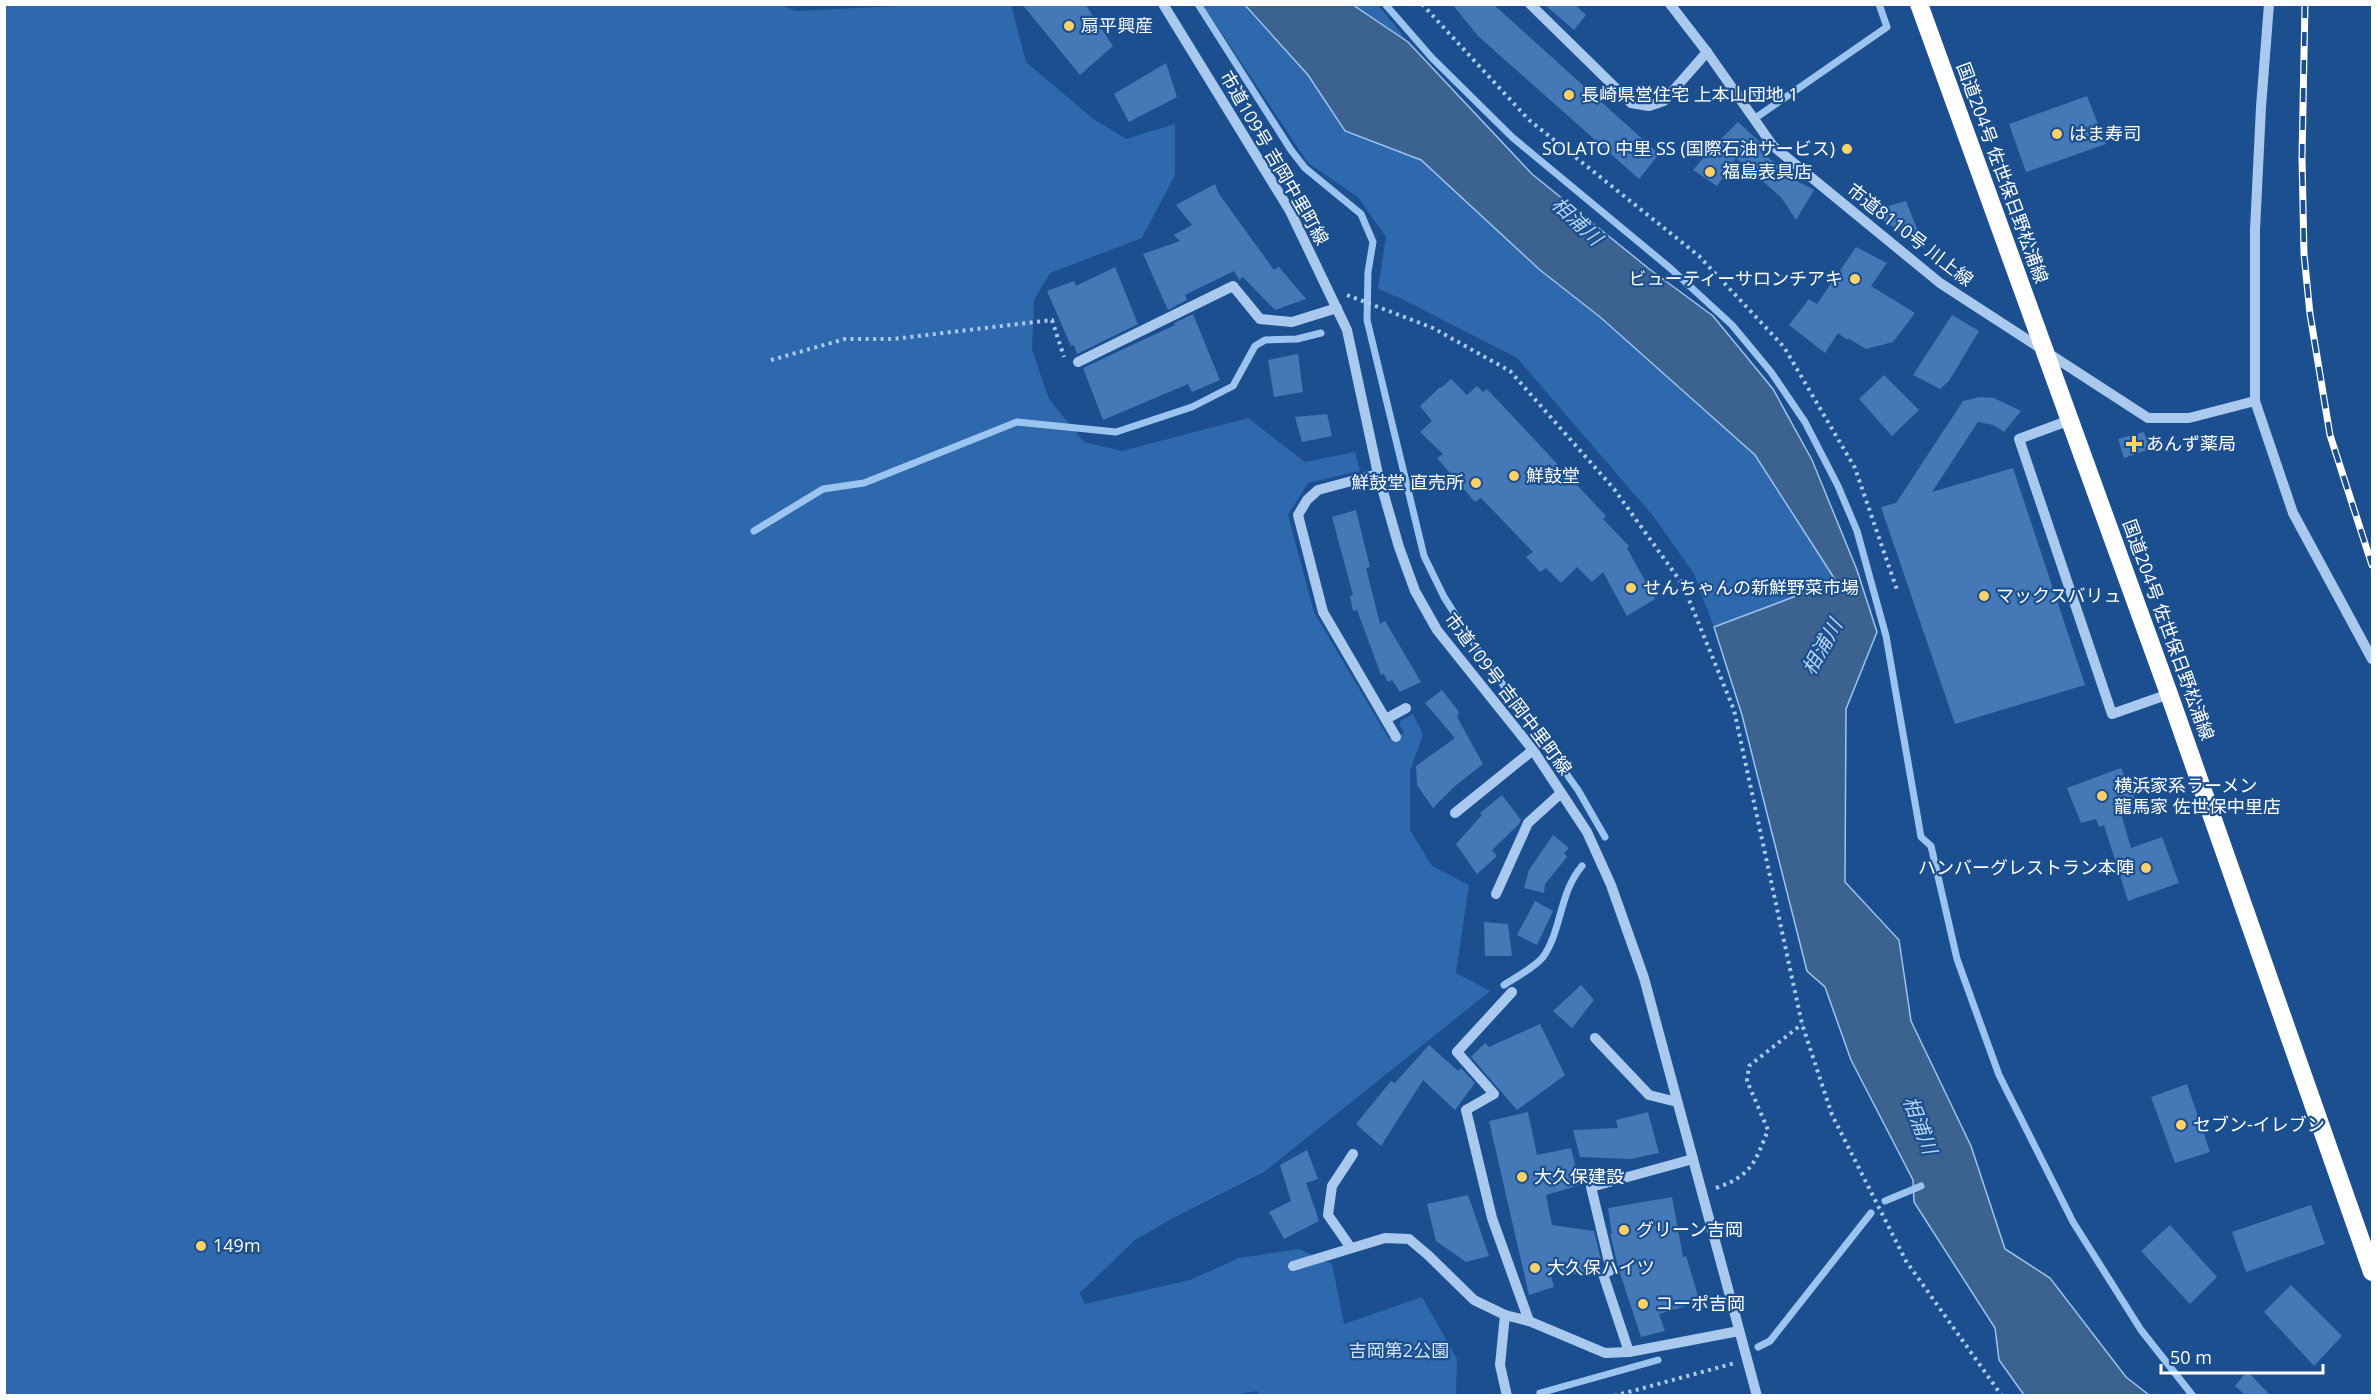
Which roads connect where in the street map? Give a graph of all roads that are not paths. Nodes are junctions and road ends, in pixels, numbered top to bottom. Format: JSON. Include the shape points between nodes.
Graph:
{"nodes":[{"id":1,"x":1163,"y":4,"type":"edge"},
{"id":2,"x":1530,"y":4,"type":"edge"},
{"id":3,"x":1670,"y":4,"type":"edge"},
{"id":4,"x":1919,"y":4,"type":"edge"},
{"id":5,"x":2269,"y":4,"type":"edge"},
{"id":6,"x":1707,"y":52,"type":"junction"},
{"id":7,"x":1337,"y":308,"type":"junction"},
{"id":8,"x":2044,"y":349,"type":"junction"},
{"id":9,"x":1078,"y":362,"type":"road end"},
{"id":10,"x":2255,"y":401,"type":"junction"},
{"id":11,"x":2070,"y":420,"type":"junction"},
{"id":12,"x":1378,"y":474,"type":"junction"},
{"id":13,"x":2373,"y":659,"type":"edge"},
{"id":14,"x":2169,"y":694,"type":"junction"},
{"id":15,"x":1406,"y":708,"type":"dead end"},
{"id":16,"x":1386,"y":719,"type":"junction"},
{"id":17,"x":1396,"y":737,"type":"dead end"},
{"id":18,"x":1533,"y":750,"type":"junction"},
{"id":19,"x":1561,"y":793,"type":"junction"},
{"id":20,"x":1455,"y":813,"type":"dead end"},
{"id":21,"x":1496,"y":894,"type":"dead end"},
{"id":22,"x":1512,"y":992,"type":"dead end"},
{"id":23,"x":1595,"y":1038,"type":"dead end"},
{"id":24,"x":1677,"y":1102,"type":"junction"},
{"id":25,"x":1353,"y":1154,"type":"dead end"},
{"id":26,"x":1693,"y":1159,"type":"junction"},
{"id":27,"x":1351,"y":1248,"type":"junction"},
{"id":28,"x":1293,"y":1266,"type":"dead end"},
{"id":29,"x":2373,"y":1272,"type":"edge"},
{"id":30,"x":1505,"y":1315,"type":"junction"},
{"id":31,"x":1529,"y":1321,"type":"junction"},
{"id":32,"x":1739,"y":1331,"type":"junction"},
{"id":33,"x":1629,"y":1352,"type":"junction"},
{"id":34,"x":1508,"y":1395,"type":"edge"},
{"id":35,"x":1757,"y":1395,"type":"edge"}],
"edges":[{"from":1,"to":7,"type":"street","name":"市道109号 吉岡中里町線","via":[[1290,211]]},
{"from":2,"to":6,"type":"street","via":[[1631,103],[1649,106],[1664,100]]},
{"from":3,"to":6,"type":"street","name":"市道8110号 川上線"},
{"from":4,"to":8,"type":"highway","name":"国道204号 佐世保日野松浦線"},
{"from":5,"to":10,"type":"street","via":[[2255,230]]},
{"from":6,"to":8,"type":"street","name":"市道8110号 川上線","via":[[1773,146],[1940,283]]},
{"from":7,"to":9,"type":"street","via":[[1292,322],[1260,319],[1233,286]]},
{"from":7,"to":12,"type":"street","name":"市道109号 吉岡中里町線","via":[[1347,330]]},
{"from":8,"to":10,"type":"street","name":"市道8110号 川上線","via":[[2148,418],[2189,418]]},
{"from":8,"to":11,"type":"highway","name":"国道204号 佐世保日野松浦線"},
{"from":10,"to":13,"type":"street","via":[[2293,513]]},
{"from":11,"to":14,"type":"highway","name":"国道204号 佐世保日野松浦線"},
{"from":11,"to":14,"type":"street","via":[[2019,439],[2112,714]]},
{"from":12,"to":16,"type":"street","via":[[1318,490],[1298,515],[1323,612]]},
{"from":12,"to":18,"type":"street","name":"市道109号 吉岡中里町線","via":[[1399,547],[1431,621]]},
{"from":14,"to":29,"type":"highway","name":"国道204号 佐世保日野松浦線"},
{"from":15,"to":16,"type":"street"},
{"from":16,"to":17,"type":"street"},
{"from":18,"to":19,"type":"street","name":"市道109号 吉岡中里町線"},
{"from":18,"to":20,"type":"street"},
{"from":19,"to":21,"type":"street","via":[[1528,823]]},
{"from":19,"to":24,"type":"street","name":"市道109号 吉岡中里町線","via":[[1587,832],[1611,885],[1644,978]]},
{"from":22,"to":31,"type":"street","via":[[1457,1052],[1494,1094],[1466,1110],[1492,1218]]},
{"from":23,"to":24,"type":"street","via":[[1649,1095]]},
{"from":24,"to":26,"type":"street","name":"市道109号 吉岡中里町線"},
{"from":25,"to":27,"type":"street","via":[[1332,1186],[1328,1215]]},
{"from":26,"to":32,"type":"street","name":"市道109号 吉岡中里町線"},
{"from":26,"to":33,"type":"street","via":[[1591,1187],[1611,1269],[1603,1274]]},
{"from":27,"to":28,"type":"street"},
{"from":27,"to":30,"type":"street","via":[[1384,1238],[1409,1239],[1474,1300]]},
{"from":30,"to":31,"type":"street"},
{"from":30,"to":34,"type":"street","via":[[1500,1365]]},
{"from":31,"to":33,"type":"street","via":[[1605,1353]]},
{"from":32,"to":33,"type":"street"},
{"from":32,"to":35,"type":"street","name":"市道109号 吉岡中里町線"}]}
